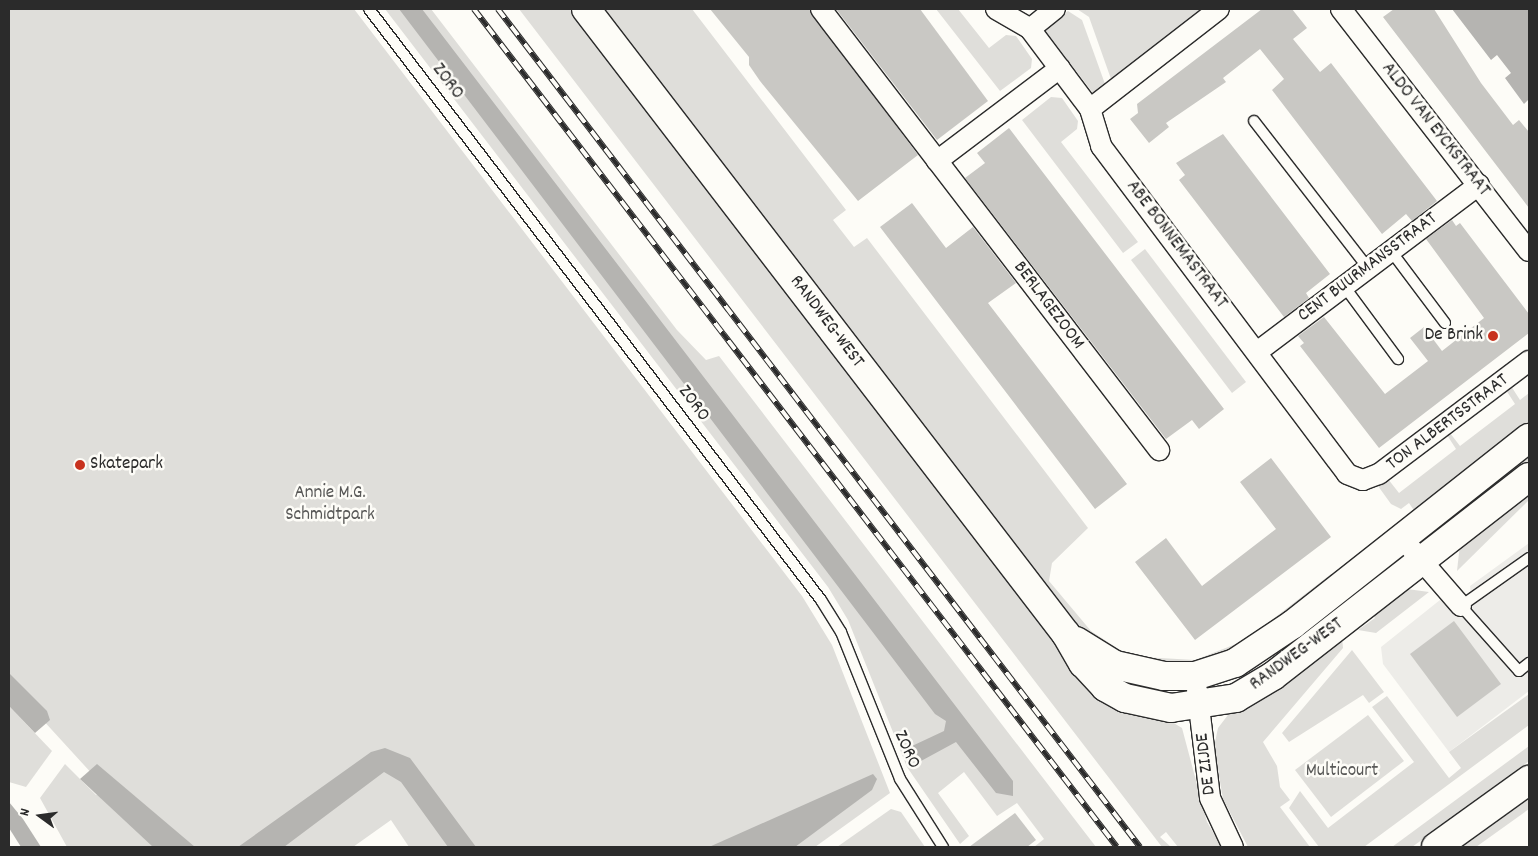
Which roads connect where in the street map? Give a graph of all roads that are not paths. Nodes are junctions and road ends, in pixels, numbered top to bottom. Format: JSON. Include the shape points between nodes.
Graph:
{"nodes":[{"id":1,"x":369,"y":9,"type":"edge"},
{"id":2,"x":586,"y":9,"type":"edge"},
{"id":3,"x":821,"y":9,"type":"edge"},
{"id":4,"x":996,"y":9,"type":"edge"},
{"id":5,"x":1055,"y":9,"type":"edge"},
{"id":6,"x":1219,"y":9,"type":"edge"},
{"id":7,"x":1341,"y":9,"type":"edge"},
{"id":8,"x":1030,"y":29,"type":"junction"},
{"id":9,"x":1060,"y":68,"type":"junction"},
{"id":10,"x":1090,"y":109,"type":"junction"},
{"id":11,"x":1254,"y":121,"type":"dead end"},
{"id":12,"x":937,"y":161,"type":"junction"},
{"id":13,"x":1479,"y":185,"type":"junction"},
{"id":14,"x":1392,"y":251,"type":"junction"},
{"id":15,"x":1529,"y":251,"type":"edge"},
{"id":16,"x":1368,"y":268,"type":"junction"},
{"id":17,"x":1344,"y":286,"type":"junction"},
{"id":18,"x":1445,"y":323,"type":"dead end"},
{"id":19,"x":1257,"y":352,"type":"junction"},
{"id":20,"x":1398,"y":359,"type":"dead end"},
{"id":21,"x":1529,"y":361,"type":"edge"},
{"id":22,"x":1529,"y":438,"type":"edge"},
{"id":23,"x":1159,"y":450,"type":"dead end"},
{"id":24,"x":1529,"y":477,"type":"edge"},
{"id":25,"x":1363,"y":480,"type":"joint"},
{"id":26,"x":1402,"y":538,"type":"junction"},
{"id":27,"x":1529,"y":558,"type":"edge"},
{"id":28,"x":1422,"y":561,"type":"junction"},
{"id":29,"x":1461,"y":606,"type":"junction"},
{"id":30,"x":1066,"y":634,"type":"junction"},
{"id":31,"x":1529,"y":663,"type":"edge"},
{"id":32,"x":1194,"y":676,"type":"junction"},
{"id":33,"x":1200,"y":705,"type":"junction"},
{"id":34,"x":1529,"y":780,"type":"edge"},
{"id":35,"x":944,"y":847,"type":"edge"},
{"id":36,"x":1233,"y":847,"type":"edge"},
{"id":37,"x":1436,"y":847,"type":"edge"}],
"edges":[{"from":1,"to":35,"type":"lane","name":"ZORO","via":[[821,600],[841,632],[900,779]]},
{"from":2,"to":30,"type":"main road","name":"RANDWEG-WEST"},
{"from":3,"to":12,"type":"street","name":"BERLAGEZOOM"},
{"from":4,"to":8,"type":"street","name":"ABE BONNEMASTRAAT"},
{"from":5,"to":8,"type":"street"},
{"from":6,"to":10,"type":"street"},
{"from":7,"to":13,"type":"street","name":"ALDO VAN EYCKSTRAAT"},
{"from":8,"to":9,"type":"street","name":"ABE BONNEMASTRAAT"},
{"from":9,"to":10,"type":"street","name":"ABE BONNEMASTRAAT"},
{"from":9,"to":12,"type":"street"},
{"from":10,"to":19,"type":"street","name":"ABE BONNEMASTRAAT","via":[[1101,146]]},
{"from":11,"to":16,"type":"lane"},
{"from":12,"to":23,"type":"street","name":"BERLAGEZOOM"},
{"from":13,"to":14,"type":"street","name":"CENT BUURMANSSTRAAT"},
{"from":13,"to":15,"type":"street","name":"ALDO VAN EYCKSTRAAT"},
{"from":14,"to":16,"type":"street","name":"CENT BUURMANSSTRAAT"},
{"from":14,"to":18,"type":"lane"},
{"from":16,"to":17,"type":"street","name":"CENT BUURMANSSTRAAT"},
{"from":17,"to":19,"type":"street","name":"CENT BUURMANSSTRAAT"},
{"from":17,"to":20,"type":"lane"},
{"from":19,"to":25,"type":"street","name":"ABE BONNEMASTRAAT","via":[[1347,474]]},
{"from":21,"to":25,"type":"street","name":"TON ALBERTSSTRAAT","via":[[1380,474]]},
{"from":22,"to":26,"type":"main road","name":"RANDWEG-WEST"},
{"from":24,"to":28,"type":"main road","name":"RANDWEG-WEST"},
{"from":26,"to":28,"type":"street"},
{"from":26,"to":32,"type":"main road","name":"RANDWEG-WEST","via":[[1262,648],[1235,663]]},
{"from":27,"to":29,"type":"lane"},
{"from":28,"to":29,"type":"street"},
{"from":28,"to":33,"type":"main road","name":"RANDWEG-WEST","via":[[1273,676],[1236,698]]},
{"from":29,"to":31,"type":"lane","via":[[1518,671]]},
{"from":30,"to":32,"type":"main road","name":"RANDWEG-WEST","via":[[1122,667],[1164,676]]},
{"from":30,"to":33,"type":"main road","name":"RANDWEG-WEST","via":[[1083,663],[1105,687],[1125,698],[1162,708]]},
{"from":32,"to":33,"type":"street","name":"DE ZIJDE"},
{"from":33,"to":36,"type":"street","name":"DE ZIJDE","via":[[1210,798]]},
{"from":34,"to":37,"type":"main road"}]}
